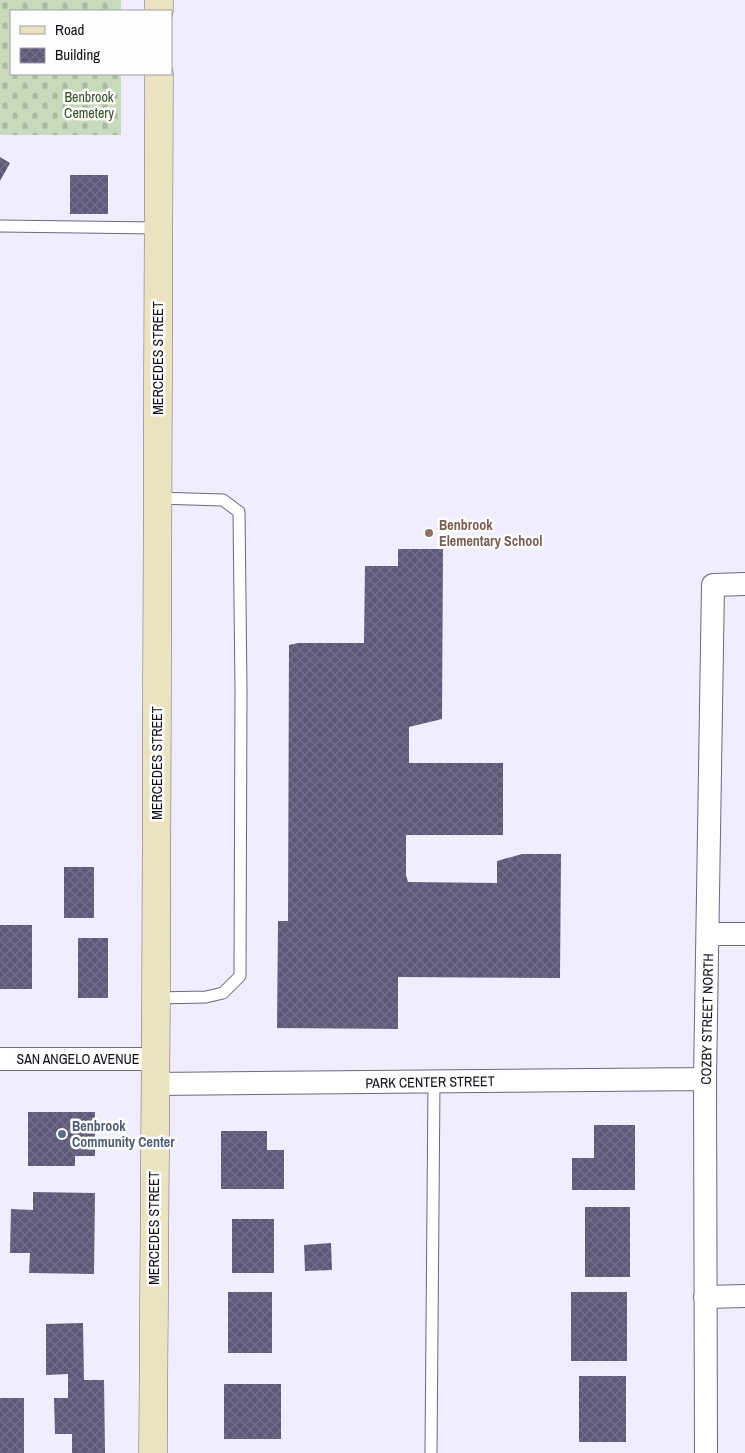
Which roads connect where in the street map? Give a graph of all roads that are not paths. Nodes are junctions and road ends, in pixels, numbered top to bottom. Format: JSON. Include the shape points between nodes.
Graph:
{"nodes":[{"id":1,"x":159,"y":75,"type":"edge"},
{"id":2,"x":0,"y":226,"type":"edge"},
{"id":3,"x":158,"y":228,"type":"junction"},
{"id":4,"x":157,"y":498,"type":"junction"},
{"id":5,"x":745,"y":584,"type":"edge"},
{"id":6,"x":708,"y":934,"type":"junction"},
{"id":7,"x":745,"y":934,"type":"edge"},
{"id":8,"x":156,"y":998,"type":"junction"},
{"id":9,"x":0,"y":1058,"type":"edge"},
{"id":10,"x":155,"y":1072,"type":"junction"},
{"id":11,"x":705,"y":1079,"type":"junction"},
{"id":12,"x":434,"y":1082,"type":"junction"},
{"id":13,"x":705,"y":1296,"type":"junction"},
{"id":14,"x":745,"y":1296,"type":"edge"},
{"id":15,"x":153,"y":1453,"type":"edge"},
{"id":16,"x":431,"y":1453,"type":"edge"},
{"id":17,"x":706,"y":1453,"type":"edge"}],
"edges":[{"from":1,"to":3,"type":"street","name":"MERCEDES STREET"},
{"from":2,"to":3,"type":"lane"},
{"from":3,"to":4,"type":"street","name":"MERCEDES STREET"},
{"from":4,"to":8,"type":"street","name":"MERCEDES STREET"},
{"from":4,"to":8,"type":"lane","via":[[223,500],[238,512],[241,748],[240,976],[223,993],[206,997]]},
{"from":5,"to":6,"type":"street","name":"COZBY STREET NORTH","via":[[713,585]]},
{"from":6,"to":7,"type":"street"},
{"from":6,"to":11,"type":"street","name":"COZBY STREET NORTH"},
{"from":8,"to":10,"type":"street","name":"MERCEDES STREET"},
{"from":9,"to":10,"type":"street","name":"SAN ANGELO AVENUE"},
{"from":10,"to":12,"type":"street","name":"PARK CENTER STREET"},
{"from":10,"to":15,"type":"street","name":"MERCEDES STREET"},
{"from":11,"to":12,"type":"street","name":"PARK CENTER STREET"},
{"from":11,"to":13,"type":"street","name":"COZBY STREET NORTH"},
{"from":12,"to":16,"type":"lane"},
{"from":13,"to":14,"type":"street"},
{"from":13,"to":17,"type":"street","name":"COZBY STREET NORTH"}]}
